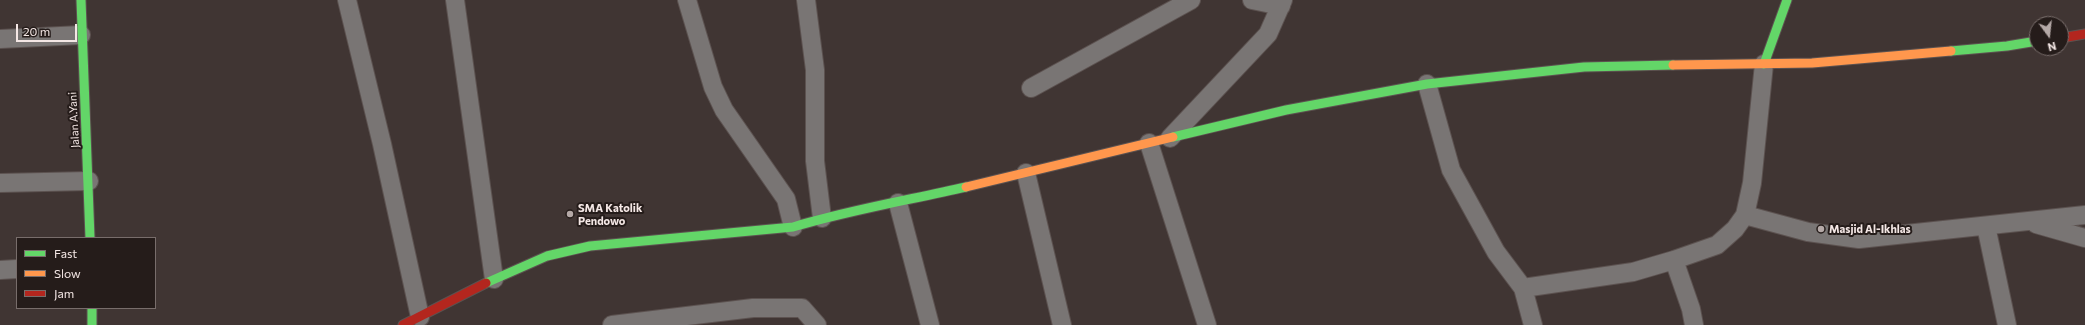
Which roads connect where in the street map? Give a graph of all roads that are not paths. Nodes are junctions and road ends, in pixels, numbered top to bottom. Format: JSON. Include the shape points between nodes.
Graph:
{"nodes":[{"id":1,"x":81,"y":0,"type":"edge"},
{"id":2,"x":347,"y":0,"type":"edge"},
{"id":3,"x":455,"y":0,"type":"edge"},
{"id":4,"x":687,"y":0,"type":"edge"},
{"id":5,"x":806,"y":0,"type":"edge"},
{"id":6,"x":1192,"y":0,"type":"edge"},
{"id":7,"x":1252,"y":0,"type":"edge"},
{"id":8,"x":1787,"y":0,"type":"edge"},
{"id":9,"x":1282,"y":3,"type":"edge"},
{"id":10,"x":2085,"y":34,"type":"edge"},
{"id":11,"x":81,"y":35,"type":"junction"},
{"id":12,"x":2069,"y":37,"type":"edge"},
{"id":13,"x":0,"y":39,"type":"edge"},
{"id":14,"x":2029,"y":42,"type":"edge"},
{"id":15,"x":1764,"y":64,"type":"junction"},
{"id":16,"x":1427,"y":84,"type":"junction"},
{"id":17,"x":1031,"y":88,"type":"dead end"},
{"id":18,"x":1170,"y":138,"type":"junction"},
{"id":19,"x":1149,"y":143,"type":"junction"},
{"id":20,"x":1026,"y":173,"type":"junction"},
{"id":21,"x":89,"y":181,"type":"junction"},
{"id":22,"x":0,"y":183,"type":"edge"},
{"id":23,"x":898,"y":203,"type":"junction"},
{"id":24,"x":1744,"y":215,"type":"junction"},
{"id":25,"x":2085,"y":215,"type":"edge"},
{"id":26,"x":822,"y":218,"type":"junction"},
{"id":27,"x":2026,"y":222,"type":"junction"},
{"id":28,"x":1986,"y":226,"type":"junction"},
{"id":29,"x":793,"y":228,"type":"junction"},
{"id":30,"x":90,"y":237,"type":"edge"},
{"id":31,"x":2085,"y":238,"type":"edge"},
{"id":32,"x":1674,"y":260,"type":"junction"},
{"id":33,"x":16,"y":269,"type":"edge"},
{"id":34,"x":0,"y":270,"type":"edge"},
{"id":35,"x":494,"y":279,"type":"junction"},
{"id":36,"x":1523,"y":288,"type":"junction"},
{"id":37,"x":92,"y":309,"type":"edge"},
{"id":38,"x":420,"y":317,"type":"junction"},
{"id":39,"x":92,"y":325,"type":"edge"},
{"id":40,"x":403,"y":325,"type":"edge"},
{"id":41,"x":612,"y":325,"type":"edge"},
{"id":42,"x":817,"y":325,"type":"edge"},
{"id":43,"x":930,"y":325,"type":"edge"},
{"id":44,"x":1062,"y":325,"type":"edge"},
{"id":45,"x":1207,"y":325,"type":"edge"},
{"id":46,"x":1533,"y":325,"type":"edge"},
{"id":47,"x":1694,"y":325,"type":"edge"},
{"id":48,"x":2007,"y":325,"type":"edge"}],
"edges":[{"from":1,"to":11,"type":"main road","name":"Jalan A.Yani"},
{"from":2,"to":38,"type":"street"},
{"from":3,"to":35,"type":"street"},
{"from":4,"to":29,"type":"street","via":[[718,98],[786,200]]},
{"from":5,"to":26,"type":"street","via":[[815,70],[815,161]]},
{"from":6,"to":17,"type":"street"},
{"from":7,"to":9,"type":"street"},
{"from":8,"to":15,"type":"main road"},
{"from":9,"to":18,"type":"street","via":[[1268,34]]},
{"from":10,"to":12,"type":"main road"},
{"from":11,"to":13,"type":"street"},
{"from":11,"to":21,"type":"main road","name":"Jalan A.Yani"},
{"from":14,"to":15,"type":"main road","via":[[1820,62]]},
{"from":15,"to":16,"type":"main road","via":[[1584,67]]},
{"from":15,"to":24,"type":"street","via":[[1752,183]]},
{"from":16,"to":18,"type":"main road","via":[[1286,110]]},
{"from":16,"to":36,"type":"street","via":[[1451,170],[1496,252]]},
{"from":18,"to":19,"type":"main road"},
{"from":19,"to":20,"type":"main road"},
{"from":19,"to":45,"type":"street"},
{"from":20,"to":23,"type":"main road"},
{"from":20,"to":44,"type":"street"},
{"from":21,"to":22,"type":"street"},
{"from":21,"to":30,"type":"main road","name":"Jalan A.Yani"},
{"from":23,"to":26,"type":"main road"},
{"from":23,"to":43,"type":"street"},
{"from":24,"to":28,"type":"street","via":[[1808,232],[1859,239]]},
{"from":24,"to":32,"type":"street","via":[[1735,229],[1717,245]]},
{"from":25,"to":27,"type":"street"},
{"from":26,"to":29,"type":"main road"},
{"from":27,"to":28,"type":"street"},
{"from":27,"to":31,"type":"street"},
{"from":28,"to":48,"type":"street"},
{"from":29,"to":35,"type":"main road","via":[[590,246],[547,256]]},
{"from":32,"to":36,"type":"street","via":[[1633,272]]},
{"from":32,"to":47,"type":"street"},
{"from":33,"to":34,"type":"street"},
{"from":35,"to":38,"type":"main road"},
{"from":36,"to":46,"type":"street"},
{"from":37,"to":39,"type":"main road"},
{"from":38,"to":40,"type":"main road"},
{"from":41,"to":42,"type":"street","via":[[760,308],[802,308]]}]}
